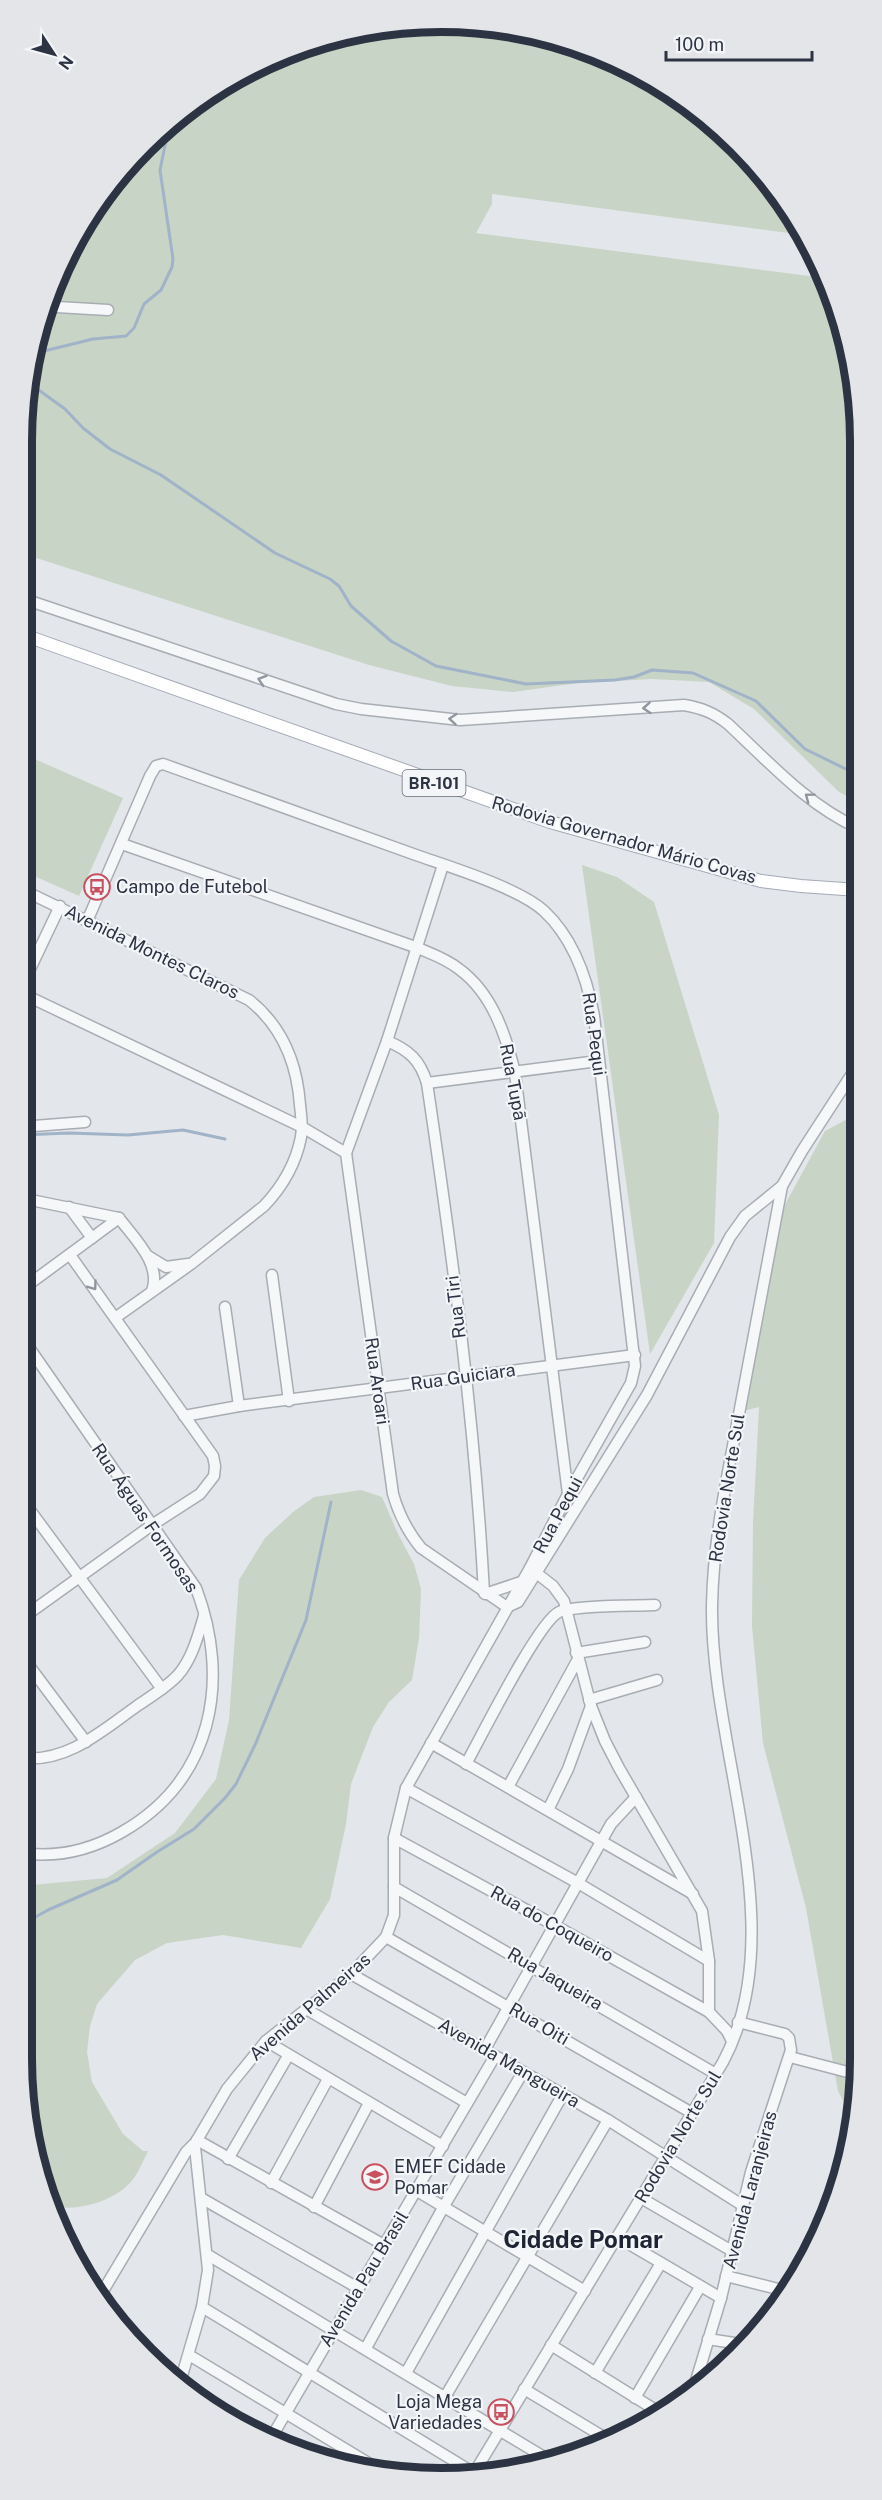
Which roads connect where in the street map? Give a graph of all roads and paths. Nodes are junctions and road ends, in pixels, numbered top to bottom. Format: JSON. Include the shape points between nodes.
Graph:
{"nodes":[{"id":1,"x":54,"y":306,"type":"edge"},
{"id":2,"x":108,"y":310,"type":"dead end"},
{"id":3,"x":32,"y":602,"type":"edge"},
{"id":4,"x":32,"y":638,"type":"edge"},
{"id":5,"x":850,"y":823,"type":"edge"},
{"id":6,"x":122,"y":844,"type":"junction"},
{"id":7,"x":442,"y":865,"type":"junction"},
{"id":8,"x":850,"y":889,"type":"edge"},
{"id":9,"x":32,"y":894,"type":"edge"},
{"id":10,"x":60,"y":906,"type":"junction"},
{"id":11,"x":88,"y":919,"type":"junction"},
{"id":12,"x":418,"y":948,"type":"junction"},
{"id":13,"x":32,"y":965,"type":"edge"},
{"id":14,"x":32,"y":998,"type":"edge"},
{"id":15,"x":387,"y":1041,"type":"junction"},
{"id":16,"x":598,"y":1061,"type":"junction"},
{"id":17,"x":515,"y":1073,"type":"junction"},
{"id":18,"x":850,"y":1077,"type":"edge"},
{"id":19,"x":427,"y":1083,"type":"junction"},
{"id":20,"x":85,"y":1122,"type":"dead end"},
{"id":21,"x":32,"y":1126,"type":"edge"},
{"id":22,"x":302,"y":1127,"type":"junction"},
{"id":23,"x":346,"y":1153,"type":"junction"},
{"id":24,"x":782,"y":1186,"type":"junction"},
{"id":25,"x":32,"y":1200,"type":"edge"},
{"id":26,"x":69,"y":1207,"type":"junction"},
{"id":27,"x":119,"y":1218,"type":"junction"},
{"id":28,"x":92,"y":1238,"type":"junction"},
{"id":29,"x":70,"y":1255,"type":"junction"},
{"id":30,"x":148,"y":1256,"type":"junction"},
{"id":31,"x":191,"y":1264,"type":"junction"},
{"id":32,"x":272,"y":1275,"type":"dead end"},
{"id":33,"x":32,"y":1282,"type":"edge"},
{"id":34,"x":152,"y":1292,"type":"junction"},
{"id":35,"x":225,"y":1306,"type":"dead end"},
{"id":36,"x":115,"y":1318,"type":"junction"},
{"id":37,"x":32,"y":1352,"type":"edge"},
{"id":38,"x":634,"y":1355,"type":"junction"},
{"id":39,"x":552,"y":1365,"type":"junction"},
{"id":40,"x":464,"y":1376,"type":"junction"},
{"id":41,"x":378,"y":1388,"type":"junction"},
{"id":42,"x":289,"y":1401,"type":"junction"},
{"id":43,"x":239,"y":1406,"type":"junction"},
{"id":44,"x":184,"y":1416,"type":"junction"},
{"id":45,"x":568,"y":1494,"type":"junction"},
{"id":46,"x":32,"y":1513,"type":"edge"},
{"id":47,"x":152,"y":1525,"type":"junction"},
{"id":48,"x":533,"y":1570,"type":"junction"},
{"id":49,"x":78,"y":1578,"type":"junction"},
{"id":50,"x":522,"y":1582,"type":"junction"},
{"id":51,"x":484,"y":1593,"type":"junction"},
{"id":52,"x":655,"y":1605,"type":"dead end"},
{"id":53,"x":507,"y":1607,"type":"junction"},
{"id":54,"x":567,"y":1610,"type":"junction"},
{"id":55,"x":32,"y":1611,"type":"edge"},
{"id":56,"x":205,"y":1613,"type":"junction"},
{"id":57,"x":645,"y":1642,"type":"dead end"},
{"id":58,"x":577,"y":1656,"type":"junction"},
{"id":59,"x":32,"y":1670,"type":"edge"},
{"id":60,"x":657,"y":1680,"type":"dead end"},
{"id":61,"x":162,"y":1689,"type":"junction"},
{"id":62,"x":590,"y":1703,"type":"junction"},
{"id":63,"x":86,"y":1742,"type":"junction"},
{"id":64,"x":430,"y":1743,"type":"junction"},
{"id":65,"x":32,"y":1758,"type":"edge"},
{"id":66,"x":466,"y":1764,"type":"junction"},
{"id":67,"x":508,"y":1787,"type":"junction"},
{"id":68,"x":406,"y":1788,"type":"junction"},
{"id":69,"x":636,"y":1797,"type":"junction"},
{"id":70,"x":548,"y":1810,"type":"junction"},
{"id":71,"x":394,"y":1838,"type":"junction"},
{"id":72,"x":602,"y":1841,"type":"junction"},
{"id":73,"x":32,"y":1855,"type":"edge"},
{"id":74,"x":578,"y":1883,"type":"junction"},
{"id":75,"x":394,"y":1887,"type":"junction"},
{"id":76,"x":694,"y":1894,"type":"junction"},
{"id":77,"x":554,"y":1925,"type":"junction"},
{"id":78,"x":386,"y":1937,"type":"junction"},
{"id":79,"x":709,"y":1961,"type":"junction"},
{"id":80,"x":533,"y":1966,"type":"junction"},
{"id":81,"x":351,"y":1974,"type":"junction"},
{"id":82,"x":510,"y":2007,"type":"junction"},
{"id":83,"x":306,"y":2009,"type":"junction"},
{"id":84,"x":709,"y":2012,"type":"junction"},
{"id":85,"x":738,"y":2022,"type":"junction"},
{"id":86,"x":266,"y":2041,"type":"junction"},
{"id":87,"x":732,"y":2041,"type":"junction"},
{"id":88,"x":484,"y":2049,"type":"junction"},
{"id":89,"x":288,"y":2056,"type":"junction"},
{"id":90,"x":495,"y":2056,"type":"junction"},
{"id":91,"x":790,"y":2057,"type":"junction"},
{"id":92,"x":523,"y":2072,"type":"junction"},
{"id":93,"x":850,"y":2073,"type":"edge"},
{"id":94,"x":716,"y":2074,"type":"junction"},
{"id":95,"x":328,"y":2079,"type":"junction"},
{"id":96,"x":563,"y":2094,"type":"junction"},
{"id":97,"x":369,"y":2103,"type":"junction"},
{"id":98,"x":467,"y":2103,"type":"junction"},
{"id":99,"x":692,"y":2113,"type":"junction"},
{"id":100,"x":608,"y":2120,"type":"junction"},
{"id":101,"x":196,"y":2141,"type":"junction"},
{"id":102,"x":443,"y":2146,"type":"junction"},
{"id":103,"x":665,"y":2155,"type":"junction"},
{"id":104,"x":228,"y":2159,"type":"junction"},
{"id":105,"x":271,"y":2183,"type":"junction"},
{"id":106,"x":417,"y":2191,"type":"junction"},
{"id":107,"x":201,"y":2198,"type":"junction"},
{"id":108,"x":641,"y":2198,"type":"junction"},
{"id":109,"x":742,"y":2205,"type":"junction"},
{"id":110,"x":444,"y":2206,"type":"junction"},
{"id":111,"x":314,"y":2207,"type":"junction"},
{"id":112,"x":487,"y":2231,"type":"junction"},
{"id":113,"x":617,"y":2237,"type":"junction"},
{"id":114,"x":384,"y":2245,"type":"junction"},
{"id":115,"x":732,"y":2251,"type":"junction"},
{"id":116,"x":208,"y":2255,"type":"junction"},
{"id":117,"x":528,"y":2256,"type":"junction"},
{"id":118,"x":661,"y":2264,"type":"junction"},
{"id":119,"x":726,"y":2276,"type":"junction"},
{"id":120,"x":700,"y":2287,"type":"junction"},
{"id":121,"x":358,"y":2288,"type":"junction"},
{"id":122,"x":779,"y":2289,"type":"edge"},
{"id":123,"x":103,"y":2290,"type":"edge"},
{"id":124,"x":585,"y":2291,"type":"junction"},
{"id":125,"x":721,"y":2298,"type":"junction"},
{"id":126,"x":202,"y":2307,"type":"junction"},
{"id":127,"x":334,"y":2329,"type":"junction"},
{"id":128,"x":708,"y":2339,"type":"junction"},
{"id":129,"x":736,"y":2343,"type":"edge"},
{"id":130,"x":551,"y":2345,"type":"junction"},
{"id":131,"x":366,"y":2348,"type":"junction"},
{"id":132,"x":189,"y":2355,"type":"junction"},
{"id":133,"x":309,"y":2371,"type":"junction"},
{"id":134,"x":406,"y":2373,"type":"junction"},
{"id":135,"x":596,"y":2373,"type":"junction"},
{"id":136,"x":182,"y":2376,"type":"edge"},
{"id":137,"x":696,"y":2379,"type":"edge"},
{"id":138,"x":524,"y":2389,"type":"junction"},
{"id":139,"x":445,"y":2397,"type":"junction"},
{"id":140,"x":635,"y":2398,"type":"junction"},
{"id":141,"x":654,"y":2409,"type":"edge"},
{"id":142,"x":285,"y":2414,"type":"junction"},
{"id":143,"x":499,"y":2429,"type":"junction"},
{"id":144,"x":274,"y":2433,"type":"edge"},
{"id":145,"x":601,"y":2436,"type":"edge"},
{"id":146,"x":544,"y":2456,"type":"edge"},
{"id":147,"x":366,"y":2462,"type":"edge"},
{"id":148,"x":477,"y":2467,"type":"edge"},
{"id":149,"x":461,"y":2468,"type":"edge"}],
"edges":[{"from":1,"to":2,"type":"street"},
{"from":5,"to":3,"type":"street","one_way":true,"via":[[800,790],[728,724],[703,709],[684,705],[460,720],[361,710],[187,656]]},
{"from":4,"to":8,"type":"main road","name":"Rodovia Governador Mário Covas","number":"BR-101","via":[[550,822],[761,881]]},
{"from":6,"to":7,"type":"street","name":"Rua Pequi","via":[[150,776],[156,766],[164,764]]},
{"from":6,"to":11,"type":"street"},
{"from":6,"to":12,"type":"street","name":"Rua Tupã"},
{"from":7,"to":12,"type":"street"},
{"from":7,"to":16,"type":"street","name":"Rua Pequi","via":[[525,897],[546,913],[578,962],[588,990]]},
{"from":9,"to":10,"type":"street","name":"Avenida Montes Claros"},
{"from":10,"to":11,"type":"street","name":"Avenida Montes Claros"},
{"from":10,"to":13,"type":"street"},
{"from":11,"to":22,"type":"street","name":"Avenida Montes Claros","via":[[234,991],[263,1011],[294,1063]]},
{"from":12,"to":15,"type":"street"},
{"from":12,"to":17,"type":"street","name":"Rua Tupã","via":[[458,967],[479,988],[502,1029]]},
{"from":14,"to":22,"type":"street"},
{"from":15,"to":19,"type":"street","name":"Rua Tiri","via":[[414,1057]]},
{"from":15,"to":23,"type":"street"},
{"from":16,"to":17,"type":"street"},
{"from":16,"to":38,"type":"street","name":"Rua Pequi"},
{"from":17,"to":19,"type":"street"},
{"from":17,"to":39,"type":"street","name":"Rua Tupã"},
{"from":18,"to":24,"type":"street","name":"Rodovia Norte Sul"},
{"from":19,"to":40,"type":"street","name":"Rua Tiri"},
{"from":20,"to":21,"type":"street"},
{"from":22,"to":23,"type":"street"},
{"from":22,"to":31,"type":"street","name":"Avenida Montes Claros","via":[[294,1159],[274,1195]]},
{"from":23,"to":41,"type":"street","name":"Rua Aroari"},
{"from":24,"to":48,"type":"street","via":[[745,1216],[730,1237],[647,1395]]},
{"from":24,"to":85,"type":"street","name":"Rodovia Norte Sul","via":[[719,1519],[714,1565],[712,1608],[722,1724],[751,1902],[752,1949]]},
{"from":25,"to":26,"type":"street"},
{"from":26,"to":27,"type":"street"},
{"from":26,"to":28,"type":"street"},
{"from":27,"to":28,"type":"street"},
{"from":27,"to":30,"type":"street"},
{"from":28,"to":29,"type":"street"},
{"from":29,"to":33,"type":"street"},
{"from":29,"to":36,"type":"street","one_way":true},
{"from":30,"to":31,"type":"street","via":[[166,1267]]},
{"from":30,"to":34,"type":"street","via":[[155,1279]]},
{"from":31,"to":34,"type":"street","name":"Avenida Montes Claros"},
{"from":32,"to":42,"type":"street"},
{"from":34,"to":36,"type":"street","name":"Avenida Montes Claros"},
{"from":35,"to":43,"type":"street"},
{"from":36,"to":44,"type":"street"},
{"from":37,"to":47,"type":"street","name":"Rua Águas Formosas"},
{"from":38,"to":39,"type":"street","name":"Rua Guiciara"},
{"from":38,"to":45,"type":"street","name":"Rua Pequi","via":[[631,1383]]},
{"from":39,"to":40,"type":"street","name":"Rua Guiciara"},
{"from":39,"to":45,"type":"street","name":"Rua Tupã"},
{"from":40,"to":41,"type":"street","name":"Rua Guiciara"},
{"from":40,"to":51,"type":"street","name":"Rua Tiri","via":[[478,1484]]},
{"from":41,"to":42,"type":"street","name":"Rua Guiciara"},
{"from":41,"to":51,"type":"street","name":"Rua Aroari","via":[[393,1494],[403,1524],[421,1548]]},
{"from":42,"to":43,"type":"street","name":"Rua Guiciara"},
{"from":43,"to":44,"type":"street","name":"Rua Guiciara"},
{"from":44,"to":47,"type":"street","via":[[213,1456],[215,1471],[207,1487],[191,1501]]},
{"from":45,"to":48,"type":"street","name":"Rua Pequi"},
{"from":46,"to":49,"type":"street"},
{"from":47,"to":49,"type":"street"},
{"from":47,"to":56,"type":"street","name":"Rua Águas Formosas","via":[[188,1574]]},
{"from":48,"to":50,"type":"street"},
{"from":48,"to":53,"type":"street","via":[[518,1602]]},
{"from":48,"to":54,"type":"street","via":[[560,1593]]},
{"from":49,"to":55,"type":"street"},
{"from":49,"to":61,"type":"street"},
{"from":50,"to":51,"type":"street"},
{"from":50,"to":53,"type":"street"},
{"from":51,"to":53,"type":"street","name":"Rua Aroari"},
{"from":52,"to":54,"type":"street"},
{"from":53,"to":64,"type":"street","name":"Avenida Palmeiras"},
{"from":54,"to":58,"type":"street"},
{"from":54,"to":66,"type":"street","via":[[548,1621],[535,1639]]},
{"from":56,"to":61,"type":"street","via":[[188,1658]]},
{"from":56,"to":73,"type":"street","name":"Rua Águas Formosas","via":[[213,1694],[199,1751],[185,1776],[142,1821],[109,1839],[77,1851]]},
{"from":57,"to":58,"type":"street"},
{"from":58,"to":62,"type":"street"},
{"from":58,"to":67,"type":"street"},
{"from":59,"to":63,"type":"street"},
{"from":60,"to":62,"type":"street"},
{"from":61,"to":63,"type":"street"},
{"from":62,"to":69,"type":"street"},
{"from":62,"to":70,"type":"street","via":[[565,1776]]},
{"from":63,"to":65,"type":"street","via":[[49,1758]]},
{"from":64,"to":66,"type":"street"},
{"from":64,"to":68,"type":"street","name":"Avenida Palmeiras"},
{"from":66,"to":67,"type":"street"},
{"from":67,"to":70,"type":"street"},
{"from":68,"to":71,"type":"street","name":"Avenida Palmeiras"},
{"from":68,"to":74,"type":"street"},
{"from":69,"to":72,"type":"street","via":[[616,1817]]},
{"from":69,"to":76,"type":"street"},
{"from":70,"to":72,"type":"street"},
{"from":71,"to":75,"type":"street","name":"Avenida Palmeiras"},
{"from":71,"to":77,"type":"street","name":"Rua do Coqueiro"},
{"from":72,"to":74,"type":"street"},
{"from":72,"to":76,"type":"street"},
{"from":74,"to":77,"type":"street"},
{"from":74,"to":79,"type":"street"},
{"from":75,"to":78,"type":"street","name":"Avenida Palmeiras","via":[[394,1915]]},
{"from":75,"to":80,"type":"street","name":"Rua Jaqueira"},
{"from":76,"to":79,"type":"street","via":[[704,1919]]},
{"from":77,"to":80,"type":"street"},
{"from":77,"to":84,"type":"street","name":"Rua do Coqueiro"},
{"from":78,"to":81,"type":"street","name":"Avenida Palmeiras"},
{"from":78,"to":82,"type":"street","name":"Rua Oiti"},
{"from":79,"to":84,"type":"street"},
{"from":80,"to":82,"type":"street"},
{"from":80,"to":94,"type":"street","name":"Rua Jaqueira"},
{"from":81,"to":83,"type":"street","name":"Avenida Palmeiras"},
{"from":81,"to":88,"type":"street","name":"Avenida Mangueira"},
{"from":82,"to":88,"type":"street"},
{"from":82,"to":99,"type":"street","name":"Rua Oiti"},
{"from":83,"to":86,"type":"street","name":"Avenida Palmeiras"},
{"from":83,"to":98,"type":"street"},
{"from":84,"to":87,"type":"street"},
{"from":85,"to":87,"type":"street","name":"Rodovia Norte Sul"},
{"from":85,"to":91,"type":"street","via":[[784,2034],[791,2044]]},
{"from":86,"to":89,"type":"street"},
{"from":86,"to":101,"type":"street","name":"Avenida Palmeiras","via":[[227,2089]]},
{"from":87,"to":94,"type":"street","name":"Rodovia Norte Sul"},
{"from":88,"to":90,"type":"street","name":"Avenida Mangueira"},
{"from":89,"to":95,"type":"street"},
{"from":89,"to":104,"type":"street"},
{"from":90,"to":92,"type":"street","name":"Avenida Mangueira"},
{"from":90,"to":98,"type":"street","name":"Avenida Pau Brasil"},
{"from":91,"to":93,"type":"street"},
{"from":91,"to":109,"type":"street","name":"Avenida Laranjeiras"},
{"from":92,"to":96,"type":"street","name":"Avenida Mangueira"},
{"from":92,"to":110,"type":"street"},
{"from":94,"to":99,"type":"street","name":"Rodovia Norte Sul"},
{"from":95,"to":97,"type":"street"},
{"from":95,"to":105,"type":"street"},
{"from":96,"to":100,"type":"street","name":"Avenida Mangueira"},
{"from":96,"to":112,"type":"street"},
{"from":97,"to":102,"type":"street"},
{"from":97,"to":111,"type":"street"},
{"from":98,"to":102,"type":"street","name":"Avenida Pau Brasil"},
{"from":99,"to":103,"type":"street","name":"Rodovia Norte Sul"},
{"from":100,"to":103,"type":"street","name":"Avenida Mangueira"},
{"from":100,"to":117,"type":"street"},
{"from":101,"to":104,"type":"street"},
{"from":101,"to":107,"type":"street"},
{"from":101,"to":123,"type":"street","name":"Avenida Palmeiras"},
{"from":102,"to":106,"type":"street","name":"Avenida Pau Brasil"},
{"from":103,"to":108,"type":"street","name":"Rodovia Norte Sul"},
{"from":103,"to":109,"type":"street","name":"Avenida Mangueira"},
{"from":104,"to":105,"type":"street"},
{"from":105,"to":111,"type":"street"},
{"from":106,"to":110,"type":"street"},
{"from":106,"to":114,"type":"street","name":"Avenida Pau Brasil"},
{"from":107,"to":116,"type":"street"},
{"from":107,"to":121,"type":"street"},
{"from":108,"to":113,"type":"street","name":"Rodovia Norte Sul"},
{"from":108,"to":115,"type":"street"},
{"from":109,"to":115,"type":"street","name":"Avenida Laranjeiras"},
{"from":110,"to":112,"type":"street"},
{"from":110,"to":131,"type":"street"},
{"from":111,"to":114,"type":"street"},
{"from":112,"to":117,"type":"street"},
{"from":112,"to":134,"type":"street"},
{"from":113,"to":118,"type":"street"},
{"from":113,"to":124,"type":"street","name":"Rodovia Norte Sul"},
{"from":114,"to":121,"type":"street","name":"Avenida Pau Brasil"},
{"from":115,"to":119,"type":"street","name":"Avenida Laranjeiras"},
{"from":116,"to":126,"type":"street"},
{"from":116,"to":127,"type":"street"},
{"from":117,"to":124,"type":"street"},
{"from":117,"to":139,"type":"street"},
{"from":118,"to":120,"type":"street"},
{"from":118,"to":135,"type":"street"},
{"from":119,"to":122,"type":"street"},
{"from":119,"to":125,"type":"street","name":"Avenida Laranjeiras"},
{"from":120,"to":125,"type":"street"},
{"from":120,"to":140,"type":"street"},
{"from":121,"to":127,"type":"street","name":"Avenida Pau Brasil"},
{"from":124,"to":130,"type":"street","name":"Rodovia Norte Sul"},
{"from":125,"to":128,"type":"street","name":"Avenida Laranjeiras"},
{"from":126,"to":132,"type":"street"},
{"from":126,"to":133,"type":"street"},
{"from":127,"to":131,"type":"street"},
{"from":127,"to":133,"type":"street","name":"Avenida Pau Brasil"},
{"from":128,"to":129,"type":"street"},
{"from":128,"to":137,"type":"street","name":"Avenida Laranjeiras"},
{"from":130,"to":135,"type":"street"},
{"from":130,"to":138,"type":"street","name":"Rodovia Norte Sul"},
{"from":131,"to":134,"type":"street"},
{"from":132,"to":136,"type":"street"},
{"from":132,"to":142,"type":"street"},
{"from":133,"to":142,"type":"street","name":"Avenida Pau Brasil"},
{"from":133,"to":149,"type":"street"},
{"from":134,"to":139,"type":"street"},
{"from":135,"to":140,"type":"street"},
{"from":138,"to":143,"type":"street","name":"Rodovia Norte Sul"},
{"from":138,"to":145,"type":"street"},
{"from":139,"to":143,"type":"street"},
{"from":140,"to":141,"type":"street"},
{"from":142,"to":144,"type":"street","name":"Avenida Pau Brasil"},
{"from":142,"to":147,"type":"street"},
{"from":143,"to":146,"type":"street"},
{"from":143,"to":148,"type":"street","name":"Rodovia Norte Sul"}]}
